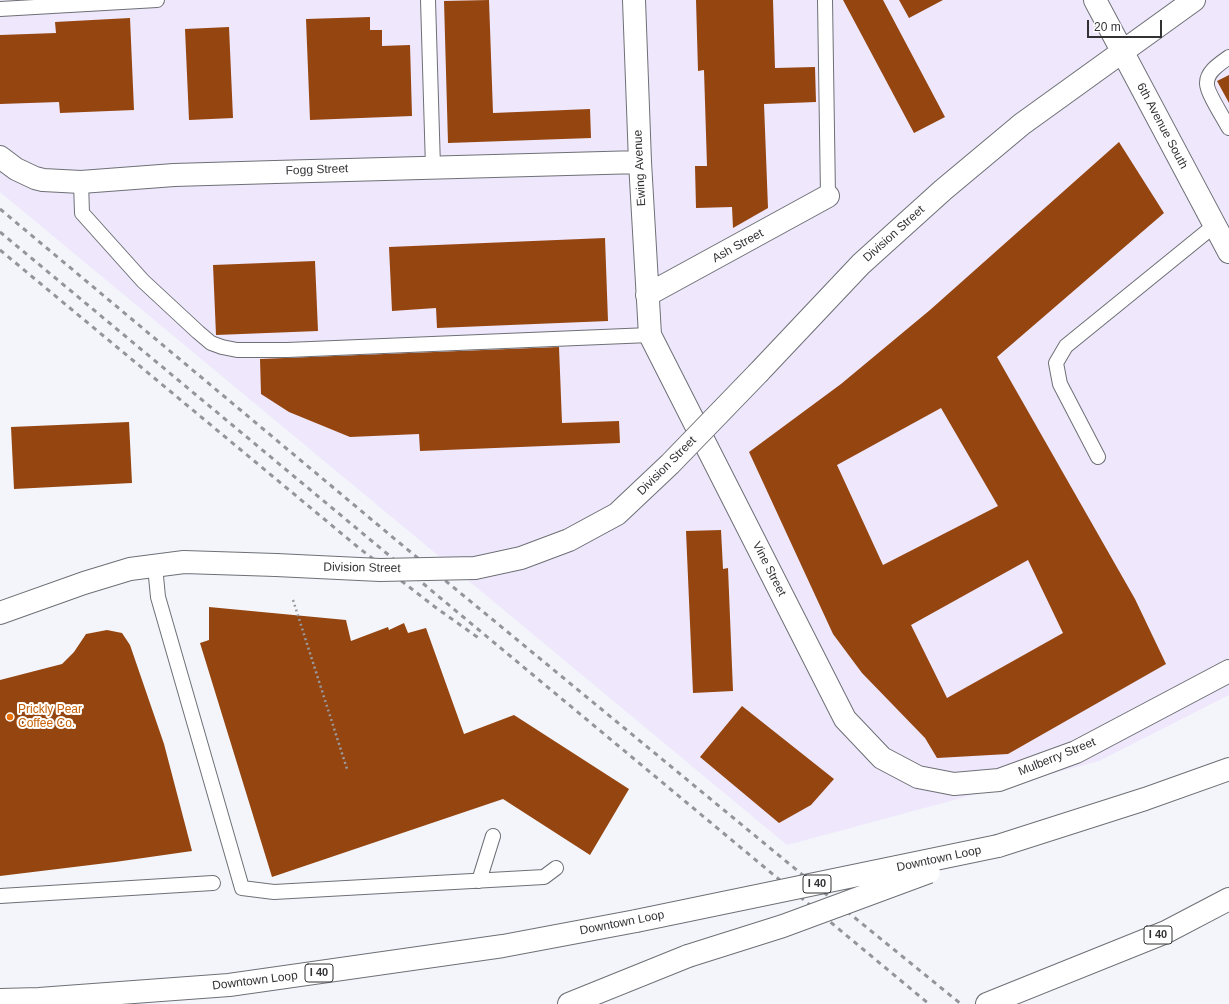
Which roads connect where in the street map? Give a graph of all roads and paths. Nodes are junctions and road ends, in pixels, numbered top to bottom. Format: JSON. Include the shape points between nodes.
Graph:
{"nodes":[{"id":1,"x":158,"y":0,"type":"edge"},
{"id":2,"x":428,"y":0,"type":"edge"},
{"id":3,"x":634,"y":0,"type":"edge"},
{"id":4,"x":825,"y":0,"type":"edge"},
{"id":5,"x":1095,"y":0,"type":"edge"},
{"id":6,"x":1194,"y":0,"type":"edge"},
{"id":7,"x":0,"y":9,"type":"edge"},
{"id":8,"x":1122,"y":52,"type":"junction"},
{"id":9,"x":1229,"y":57,"type":"edge"},
{"id":10,"x":1229,"y":128,"type":"edge"},
{"id":11,"x":0,"y":157,"type":"edge"},
{"id":12,"x":640,"y":162,"type":"junction"},
{"id":13,"x":433,"y":167,"type":"junction"},
{"id":14,"x":81,"y":182,"type":"junction"},
{"id":15,"x":828,"y":196,"type":"joint"},
{"id":16,"x":1215,"y":226,"type":"junction"},
{"id":17,"x":1229,"y":252,"type":"edge"},
{"id":18,"x":647,"y":295,"type":"junction"},
{"id":19,"x":650,"y":335,"type":"junction"},
{"id":20,"x":1098,"y":458,"type":"dead end"},
{"id":21,"x":155,"y":566,"type":"junction"},
{"id":22,"x":293,"y":600,"type":"dead end"},
{"id":23,"x":0,"y":613,"type":"edge"},
{"id":24,"x":1229,"y":671,"type":"edge"},
{"id":25,"x":347,"y":769,"type":"dead end"},
{"id":26,"x":1229,"y":769,"type":"edge"},
{"id":27,"x":918,"y":777,"type":"joint"},
{"id":28,"x":493,"y":836,"type":"dead end"},
{"id":29,"x":998,"y":846,"type":"junction"},
{"id":30,"x":556,"y":868,"type":"dead end"},
{"id":31,"x":479,"y":881,"type":"junction"},
{"id":32,"x":213,"y":883,"type":"dead end"},
{"id":33,"x":0,"y":896,"type":"edge"},
{"id":34,"x":1229,"y":899,"type":"edge"},
{"id":35,"x":0,"y":1000,"type":"edge"},
{"id":36,"x":569,"y":1004,"type":"edge"},
{"id":37,"x":987,"y":1004,"type":"edge"}],
"edges":[{"from":1,"to":7,"type":"lane"},
{"from":2,"to":13,"type":"lane"},
{"from":3,"to":12,"type":"main road","name":"Ewing Avenue"},
{"from":4,"to":15,"type":"lane"},
{"from":5,"to":8,"type":"main road","name":"6th Avenue South"},
{"from":6,"to":8,"type":"main road","name":"Division Street"},
{"from":8,"to":16,"type":"main road","name":"6th Avenue South"},
{"from":8,"to":21,"type":"main road","name":"Division Street","bridge":true,"via":[[1022,124],[902,226],[861,264],[670,464],[617,514],[569,540],[521,558],[474,568],[380,570],[184,562]]},
{"from":9,"to":10,"type":"lane","via":[[1214,69],[1207,83]]},
{"from":11,"to":14,"type":"main road","name":"Fogg Street","via":[[16,169],[35,178]]},
{"from":12,"to":13,"type":"main road","name":"Fogg Street"},
{"from":12,"to":18,"type":"main road","name":"Ewing Avenue"},
{"from":13,"to":14,"type":"main road","name":"Fogg Street","via":[[174,175]]},
{"from":14,"to":19,"type":"lane","via":[[82,213],[143,281],[198,332],[222,348],[287,350]]},
{"from":15,"to":18,"type":"main road","name":"Ash Street"},
{"from":16,"to":17,"type":"main road","name":"6th Avenue South"},
{"from":16,"to":20,"type":"lane","via":[[1066,346],[1056,363],[1060,384]]},
{"from":18,"to":19,"type":"main road","name":"Ewing Avenue"},
{"from":19,"to":27,"type":"main road","name":"Vine Street","via":[[845,719],[882,758]]},
{"from":21,"to":23,"type":"main road","name":"Division Street","via":[[130,569]]},
{"from":21,"to":31,"type":"lane","via":[[158,597],[242,888],[274,892]]},
{"from":22,"to":25,"type":"path"},
{"from":24,"to":27,"type":"main road","name":"Mulberry Street","via":[[1076,752],[999,780],[954,784]]},
{"from":26,"to":29,"type":"main road","name":"Downtown Loop","number":"I 40"},
{"from":28,"to":31,"type":"lane"},
{"from":29,"to":35,"type":"main road","name":"Downtown Loop","number":"I 40","bridge":true,"via":[[503,946],[229,985]]},
{"from":29,"to":36,"type":"main road","bridge":true,"via":[[783,926],[688,956]]},
{"from":30,"to":31,"type":"lane","via":[[544,877]]},
{"from":32,"to":33,"type":"lane"},
{"from":34,"to":37,"type":"main road","number":"I 40","via":[[1166,932]]}]}
